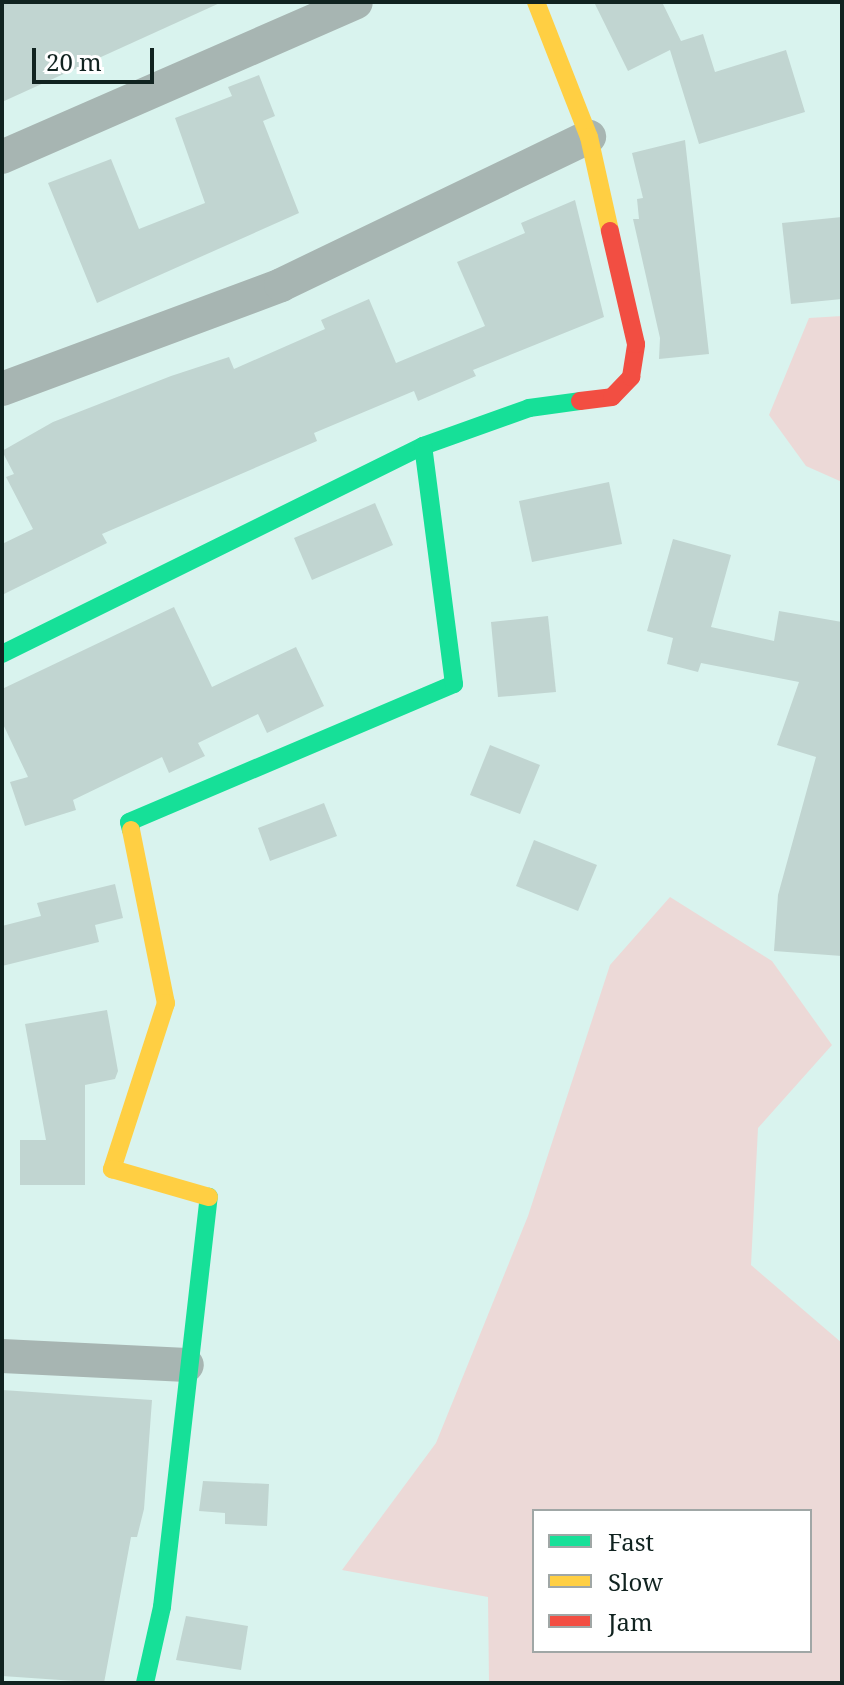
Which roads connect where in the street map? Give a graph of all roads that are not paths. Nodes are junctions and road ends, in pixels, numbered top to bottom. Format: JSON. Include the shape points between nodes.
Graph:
{"nodes":[{"id":1,"x":356,"y":2,"type":"edge"},
{"id":2,"x":536,"y":2,"type":"edge"},
{"id":3,"x":589,"y":137,"type":"junction"},
{"id":4,"x":2,"y":157,"type":"edge"},
{"id":5,"x":2,"y":389,"type":"edge"},
{"id":6,"x":423,"y":446,"type":"junction"},
{"id":7,"x":2,"y":654,"type":"edge"},
{"id":8,"x":2,"y":1356,"type":"edge"},
{"id":9,"x":187,"y":1365,"type":"junction"},
{"id":10,"x":145,"y":1683,"type":"edge"}],
"edges":[{"from":1,"to":4,"type":"street"},
{"from":2,"to":3,"type":"street"},
{"from":3,"to":5,"type":"street","via":[[281,285]]},
{"from":3,"to":6,"type":"street","via":[[636,344],[631,377],[612,397],[529,408]]},
{"from":6,"to":7,"type":"street"},
{"from":6,"to":9,"type":"street","via":[[454,684],[129,822],[166,1003],[112,1169],[212,1198]]},
{"from":8,"to":9,"type":"street"},
{"from":9,"to":10,"type":"street","via":[[162,1607]]}]}
